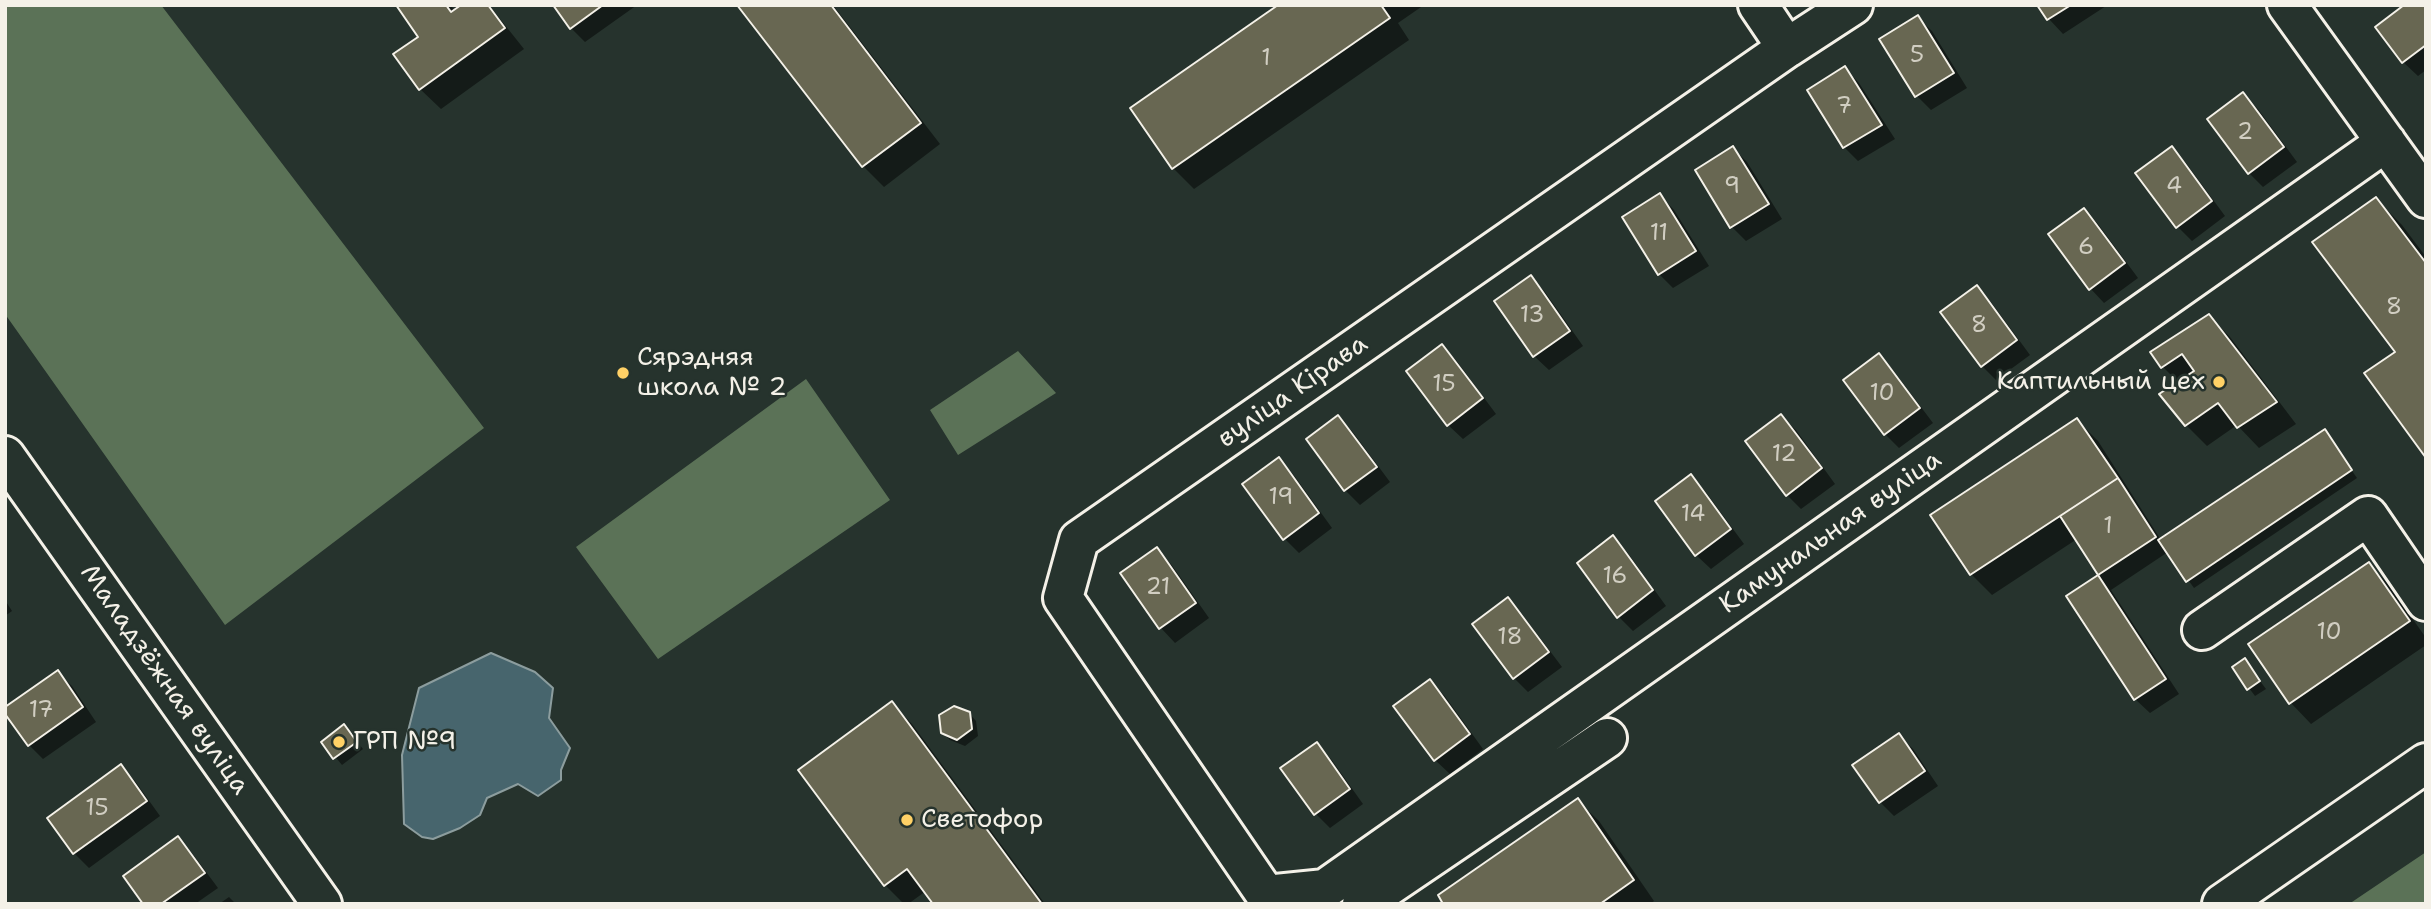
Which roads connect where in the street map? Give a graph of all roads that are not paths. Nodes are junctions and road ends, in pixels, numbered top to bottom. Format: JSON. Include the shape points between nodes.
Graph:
{"nodes":[{"id":1,"x":1758,"y":5,"type":"edge"},
{"id":2,"x":1853,"y":5,"type":"edge"},
{"id":3,"x":2287,"y":5,"type":"edge"},
{"id":4,"x":1787,"y":48,"type":"junction"},
{"id":5,"x":2386,"y":142,"type":"junction"},
{"id":6,"x":2426,"y":198,"type":"edge"},
{"id":7,"x":5,"y":456,"type":"edge"},
{"id":8,"x":2426,"y":601,"type":"edge"},
{"id":9,"x":2202,"y":630,"type":"dead end"},
{"id":10,"x":1607,"y":738,"type":"dead end"},
{"id":11,"x":2426,"y":763,"type":"edge"},
{"id":12,"x":1266,"y":895,"type":"joint"},
{"id":13,"x":322,"y":904,"type":"edge"},
{"id":14,"x":1362,"y":904,"type":"edge"},
{"id":15,"x":2222,"y":904,"type":"edge"}],
"edges":[{"from":1,"to":4,"type":"street"},
{"from":2,"to":4,"type":"street","name":"вуліца Кірава"},
{"from":3,"to":5,"type":"street"},
{"from":4,"to":12,"type":"street","name":"вуліца Кірава","via":[[1079,540],[1063,598]]},
{"from":5,"to":6,"type":"street"},
{"from":5,"to":12,"type":"street","name":"Камунальная вуліца","via":[[1325,889]]},
{"from":7,"to":13,"type":"street","name":"Маладзёжная вуліца"},
{"from":8,"to":9,"type":"street","via":[[2368,516]]},
{"from":10,"to":14,"type":"street"},
{"from":11,"to":15,"type":"street"}]}
